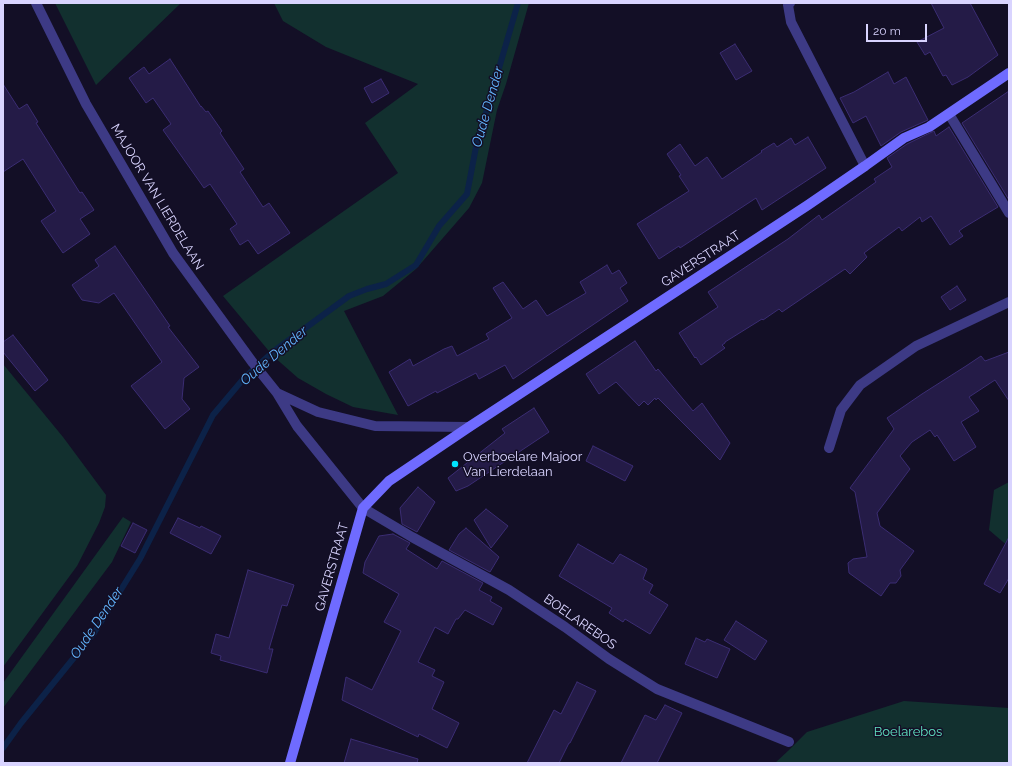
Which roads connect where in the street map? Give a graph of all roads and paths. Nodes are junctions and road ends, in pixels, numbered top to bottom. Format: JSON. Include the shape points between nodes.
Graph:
{"nodes":[{"id":1,"x":36,"y":3,"type":"edge"},
{"id":2,"x":790,"y":3,"type":"edge"},
{"id":3,"x":1009,"y":73,"type":"edge"},
{"id":4,"x":949,"y":114,"type":"junction"},
{"id":5,"x":865,"y":166,"type":"junction"},
{"id":6,"x":1009,"y":213,"type":"edge"},
{"id":7,"x":1009,"y":302,"type":"edge"},
{"id":8,"x":277,"y":393,"type":"junction"},
{"id":9,"x":469,"y":427,"type":"junction"},
{"id":10,"x":829,"y":448,"type":"dead end"},
{"id":11,"x":363,"y":508,"type":"junction"},
{"id":12,"x":789,"y":742,"type":"dead end"},
{"id":13,"x":290,"y":763,"type":"edge"}],
"edges":[{"from":1,"to":8,"type":"street","name":"MAJOOR VAN LIERDELAAN","via":[[86,104],[173,253]]},
{"from":2,"to":5,"type":"street","via":[[788,5],[791,22]]},
{"from":3,"to":4,"type":"street","name":"GAVERSTRAAT"},
{"from":4,"to":5,"type":"street","name":"GAVERSTRAAT","via":[[929,127],[904,138]]},
{"from":4,"to":6,"type":"street"},
{"from":5,"to":9,"type":"street","name":"GAVERSTRAAT"},
{"from":7,"to":10,"type":"street","via":[[916,346],[860,385],[841,410]]},
{"from":8,"to":9,"type":"street","via":[[318,412],[375,426]]},
{"from":8,"to":11,"type":"street","name":"MAJOOR VAN LIERDELAAN","via":[[297,426]]},
{"from":9,"to":11,"type":"street","name":"GAVERSTRAAT","via":[[389,481]]},
{"from":11,"to":12,"type":"street","name":"BOELAREBOS","via":[[509,590],[657,689]]},
{"from":11,"to":13,"type":"street","name":"GAVERSTRAAT"}]}
